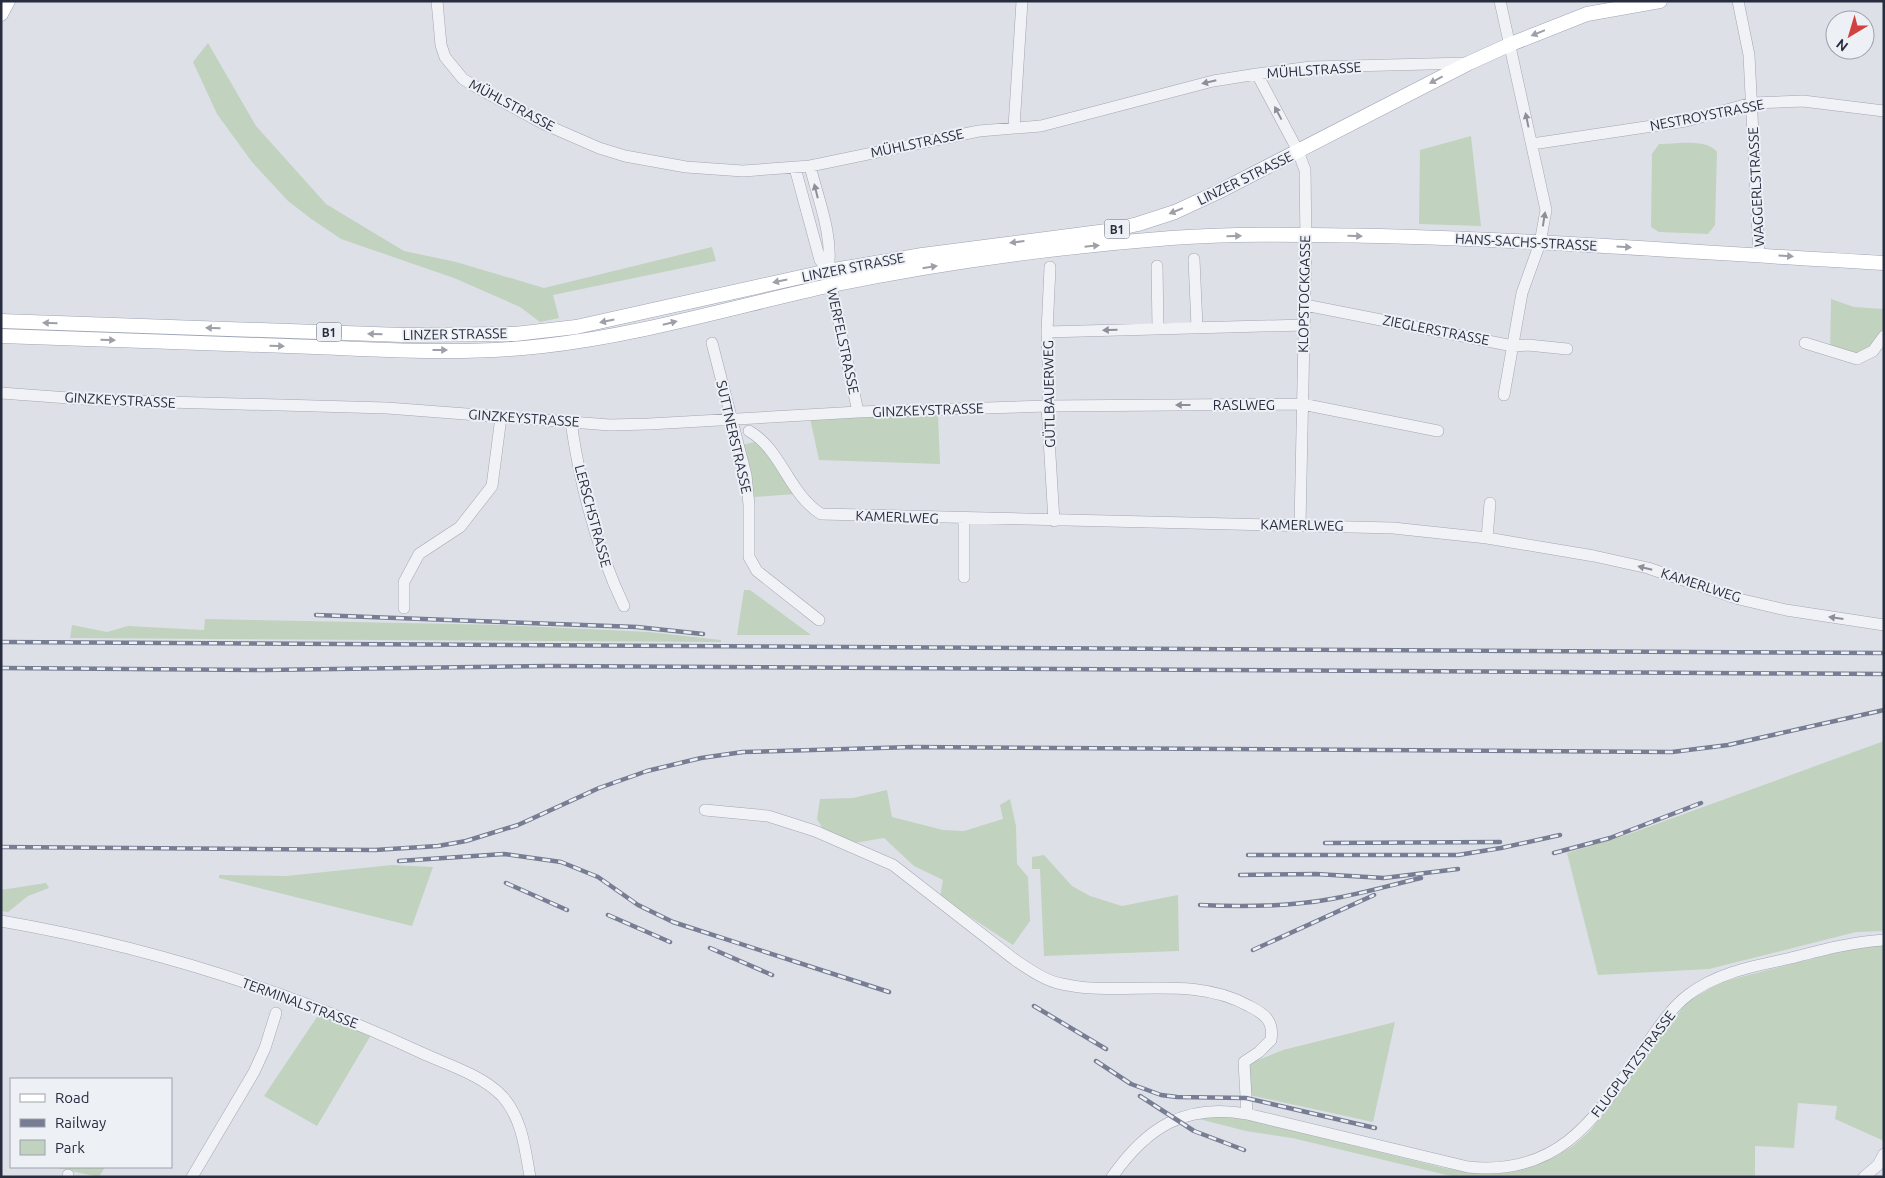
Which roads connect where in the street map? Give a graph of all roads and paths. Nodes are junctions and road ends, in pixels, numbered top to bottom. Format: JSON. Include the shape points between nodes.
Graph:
{"nodes":[{"id":1,"x":8,"y":1,"type":"edge"},
{"id":2,"x":437,"y":1,"type":"edge"},
{"id":3,"x":1022,"y":1,"type":"edge"},
{"id":4,"x":1500,"y":1,"type":"edge"},
{"id":5,"x":1660,"y":1,"type":"edge"},
{"id":6,"x":1738,"y":1,"type":"edge"},
{"id":7,"x":1,"y":14,"type":"edge"},
{"id":8,"x":1511,"y":44,"type":"junction"},
{"id":9,"x":1469,"y":63,"type":"junction"},
{"id":10,"x":1257,"y":74,"type":"junction"},
{"id":11,"x":1752,"y":103,"type":"junction"},
{"id":12,"x":1884,"y":110,"type":"edge"},
{"id":13,"x":1014,"y":127,"type":"junction"},
{"id":14,"x":1532,"y":144,"type":"junction"},
{"id":15,"x":1298,"y":151,"type":"junction"},
{"id":16,"x":810,"y":166,"type":"junction"},
{"id":17,"x":795,"y":168,"type":"junction"},
{"id":18,"x":1306,"y":235,"type":"junction"},
{"id":19,"x":1168,"y":238,"type":"joint"},
{"id":20,"x":1540,"y":243,"type":"junction"},
{"id":21,"x":1759,"y":255,"type":"junction"},
{"id":22,"x":1194,"y":259,"type":"dead end"},
{"id":23,"x":1884,"y":264,"type":"edge"},
{"id":24,"x":1157,"y":266,"type":"dead end"},
{"id":25,"x":1050,"y":268,"type":"dead end"},
{"id":26,"x":828,"y":271,"type":"junction"},
{"id":27,"x":831,"y":286,"type":"junction"},
{"id":28,"x":1305,"y":305,"type":"junction"},
{"id":29,"x":1,"y":321,"type":"edge"},
{"id":30,"x":1304,"y":325,"type":"junction"},
{"id":31,"x":1197,"y":327,"type":"junction"},
{"id":32,"x":1158,"y":328,"type":"junction"},
{"id":33,"x":1047,"y":332,"type":"junction"},
{"id":34,"x":1,"y":336,"type":"edge"},
{"id":35,"x":1884,"y":336,"type":"edge"},
{"id":36,"x":712,"y":343,"type":"dead end"},
{"id":37,"x":1805,"y":343,"type":"dead end"},
{"id":38,"x":1513,"y":346,"type":"junction"},
{"id":39,"x":1567,"y":349,"type":"dead end"},
{"id":40,"x":1,"y":393,"type":"edge"},
{"id":41,"x":1504,"y":395,"type":"dead end"},
{"id":42,"x":1302,"y":404,"type":"junction"},
{"id":43,"x":1047,"y":406,"type":"junction"},
{"id":44,"x":858,"y":412,"type":"junction"},
{"id":45,"x":501,"y":416,"type":"junction"},
{"id":46,"x":731,"y":418,"type":"junction"},
{"id":47,"x":571,"y":422,"type":"junction"},
{"id":48,"x":749,"y":431,"type":"dead end"},
{"id":49,"x":1438,"y":431,"type":"dead end"},
{"id":50,"x":1490,"y":503,"type":"dead end"},
{"id":51,"x":964,"y":519,"type":"junction"},
{"id":52,"x":1054,"y":522,"type":"junction"},
{"id":53,"x":1300,"y":525,"type":"junction"},
{"id":54,"x":1487,"y":538,"type":"junction"},
{"id":55,"x":964,"y":577,"type":"dead end"},
{"id":56,"x":624,"y":606,"type":"dead end"},
{"id":57,"x":404,"y":608,"type":"dead end"},
{"id":58,"x":819,"y":620,"type":"dead end"},
{"id":59,"x":1884,"y":625,"type":"edge"},
{"id":60,"x":705,"y":810,"type":"dead end"},
{"id":61,"x":1,"y":921,"type":"edge"},
{"id":62,"x":1884,"y":940,"type":"edge"},
{"id":63,"x":276,"y":1013,"type":"dead end"},
{"id":64,"x":1247,"y":1114,"type":"junction"},
{"id":65,"x":1884,"y":1154,"type":"edge"},
{"id":66,"x":192,"y":1177,"type":"edge"},
{"id":67,"x":530,"y":1177,"type":"edge"},
{"id":68,"x":1112,"y":1177,"type":"edge"},
{"id":69,"x":1864,"y":1177,"type":"edge"}],
"edges":[{"from":1,"to":7,"type":"main road"},
{"from":2,"to":17,"type":"street","name":"MÜHLSTRASSE","via":[[441,44],[453,68],[476,87],[544,124],[600,148],[652,162],[743,171]]},
{"from":3,"to":13,"type":"street"},
{"from":4,"to":8,"type":"street"},
{"from":5,"to":8,"type":"main road","name":"LINZER STRASSE","number":"B1","one_way":true,"via":[[1587,14]]},
{"from":6,"to":11,"type":"street","name":"WAGGERLSTRASSE","via":[[1748,55]]},
{"from":8,"to":9,"type":"main road","name":"LINZER STRASSE","number":"B1"},
{"from":14,"to":8,"type":"street","one_way":true},
{"from":9,"to":10,"type":"street","name":"MÜHLSTRASSE","via":[[1311,67]]},
{"from":9,"to":15,"type":"main road","name":"LINZER STRASSE","number":"B1","one_way":true},
{"from":10,"to":13,"type":"street","name":"MÜHLSTRASSE","one_way":true,"via":[[1213,81],[1041,126]]},
{"from":15,"to":10,"type":"street","name":"KLOPSTOCKGASSE","one_way":true},
{"from":11,"to":12,"type":"street","name":"NESTROYSTRASSE","via":[[1803,101]]},
{"from":11,"to":14,"type":"street","name":"NESTROYSTRASSE","via":[[1686,121]]},
{"from":11,"to":21,"type":"street","name":"WAGGERLSTRASSE"},
{"from":13,"to":16,"type":"street","name":"MÜHLSTRASSE","via":[[965,133]]},
{"from":20,"to":14,"type":"street","one_way":true,"via":[[1546,210]]},
{"from":15,"to":18,"type":"street","name":"KLOPSTOCKGASSE","via":[[1305,170]]},
{"from":15,"to":26,"type":"main road","name":"LINZER STRASSE","number":"B1","one_way":true,"via":[[1184,208],[1138,224]]},
{"from":16,"to":17,"type":"street","name":"MÜHLSTRASSE"},
{"from":26,"to":16,"type":"street","name":"WERFELSTRASSE","one_way":true,"via":[[830,256]]},
{"from":17,"to":26,"type":"street","name":"WERFELSTRASSE","via":[[820,260]]},
{"from":19,"to":18,"type":"main road","name":"HANS-SACHS-STRASSE","one_way":true},
{"from":18,"to":20,"type":"main road","name":"HANS-SACHS-STRASSE","one_way":true},
{"from":18,"to":28,"type":"street","name":"KLOPSTOCKGASSE"},
{"from":27,"to":19,"type":"main road","name":"LINZER STRASSE","number":"B1","one_way":true,"via":[[990,258]]},
{"from":20,"to":21,"type":"main road","name":"HANS-SACHS-STRASSE","one_way":true},
{"from":20,"to":38,"type":"street","via":[[1522,293]]},
{"from":21,"to":23,"type":"main road","name":"HANS-SACHS-STRASSE","one_way":true},
{"from":22,"to":31,"type":"street"},
{"from":24,"to":32,"type":"street"},
{"from":25,"to":33,"type":"street","name":"GÜTLBAUERWEG"},
{"from":26,"to":27,"type":"street","name":"WERFELSTRASSE"},
{"from":26,"to":29,"type":"main road","name":"LINZER STRASSE","number":"B1","one_way":true,"via":[[576,327],[515,334],[402,335]]},
{"from":34,"to":27,"type":"main road","name":"LINZER STRASSE","number":"B1","one_way":true,"via":[[374,349],[501,349],[596,339]]},
{"from":27,"to":44,"type":"street","name":"WERFELSTRASSE"},
{"from":28,"to":30,"type":"street","name":"KLOPSTOCKGASSE"},
{"from":28,"to":38,"type":"street","name":"ZIEGLERSTRASSE"},
{"from":30,"to":31,"type":"street"},
{"from":30,"to":42,"type":"street","name":"KLOPSTOCKGASSE"},
{"from":31,"to":32,"type":"street"},
{"from":32,"to":33,"type":"street","one_way":true},
{"from":33,"to":43,"type":"street","name":"GÜTLBAUERWEG"},
{"from":35,"to":37,"type":"street","via":[[1873,351],[1857,358]]},
{"from":36,"to":46,"type":"street","name":"SUTTNERSTRASSE"},
{"from":38,"to":39,"type":"street","name":"ZIEGLERSTRASSE"},
{"from":38,"to":41,"type":"street"},
{"from":40,"to":45,"type":"street","name":"GINZKEYSTRASSE","via":[[96,400],[388,408]]},
{"from":42,"to":43,"type":"street","name":"RASLWEG","one_way":true},
{"from":42,"to":49,"type":"street","name":"RASLWEG"},
{"from":42,"to":53,"type":"street","name":"KLOPSTOCKGASSE"},
{"from":43,"to":44,"type":"street","name":"GINZKEYSTRASSE"},
{"from":43,"to":52,"type":"street","name":"GÜTLBAUERWEG"},
{"from":44,"to":46,"type":"street","name":"GINZKEYSTRASSE"},
{"from":45,"to":47,"type":"street","name":"GINZKEYSTRASSE"},
{"from":45,"to":57,"type":"street","via":[[492,486],[460,527],[420,554],[404,582]]},
{"from":46,"to":47,"type":"street","name":"GINZKEYSTRASSE","via":[[649,424]]},
{"from":46,"to":58,"type":"street","name":"SUTTNERSTRASSE","via":[[748,493],[749,557],[757,571]]},
{"from":47,"to":56,"type":"street","name":"LERSCHSTRASSE","via":[[606,567]]},
{"from":48,"to":51,"type":"street","name":"KAMERLWEG","via":[[761,438],[801,495],[821,514]]},
{"from":50,"to":54,"type":"street"},
{"from":51,"to":52,"type":"street","name":"KAMERLWEG"},
{"from":51,"to":55,"type":"street"},
{"from":52,"to":53,"type":"street","name":"KAMERLWEG"},
{"from":53,"to":54,"type":"street","name":"KAMERLWEG","via":[[1393,528]]},
{"from":59,"to":54,"type":"street","name":"KAMERLWEG","one_way":true,"via":[[1786,610],[1740,599],[1648,568]]},
{"from":60,"to":64,"type":"street","via":[[768,816],[814,830],[893,866],[1015,960],[1059,984],[1092,988],[1175,988],[1220,994],[1264,1014],[1271,1023],[1271,1040],[1244,1062]]},
{"from":61,"to":67,"type":"street","name":"TERMINALSTRASSE","via":[[105,942],[256,986],[353,1022],[474,1076],[501,1096],[510,1108],[524,1141]]},
{"from":62,"to":64,"type":"street","name":"FLUGPLATZSTRASSE","via":[[1861,942],[1740,970],[1702,985],[1670,1012],[1602,1109],[1583,1130],[1552,1152],[1532,1160],[1496,1168],[1468,1167]]},
{"from":63,"to":66,"type":"street","via":[[254,1072]]},
{"from":64,"to":68,"type":"street","name":"FLUGPLATZSTRASSE","via":[[1215,1110],[1180,1117],[1144,1139]]},
{"from":65,"to":69,"type":"street","via":[[1878,1165]]}]}
